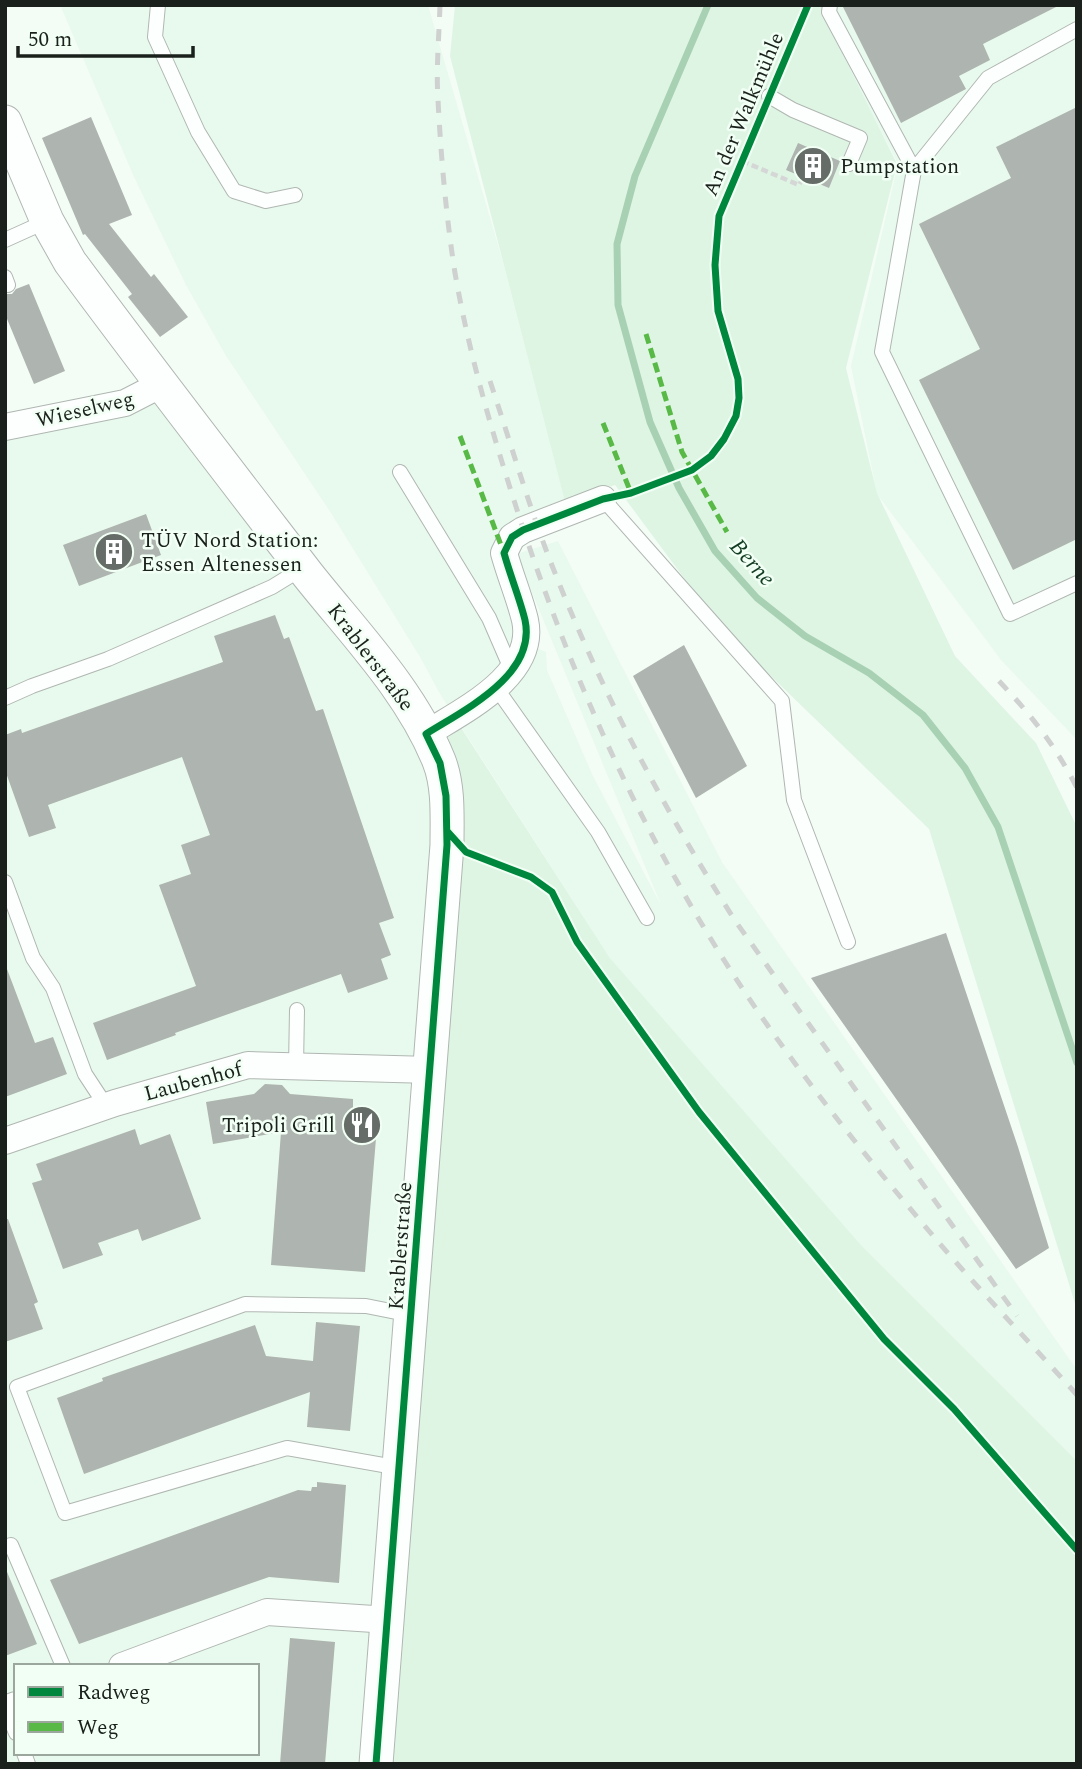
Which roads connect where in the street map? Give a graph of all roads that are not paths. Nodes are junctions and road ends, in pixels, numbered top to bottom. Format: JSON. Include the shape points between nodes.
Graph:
{"nodes":[{"id":1,"x":158,"y":5,"type":"edge"},
{"id":2,"x":831,"y":5,"type":"edge"},
{"id":3,"x":1077,"y":29,"type":"edge"},
{"id":4,"x":769,"y":96,"type":"road end"},
{"id":5,"x":5,"y":122,"type":"edge"},
{"id":6,"x":849,"y":164,"type":"dead end"},
{"id":7,"x":914,"y":170,"type":"junction"},
{"id":8,"x":295,"y":195,"type":"dead end"},
{"id":9,"x":47,"y":221,"type":"junction"},
{"id":10,"x":5,"y":240,"type":"edge"},
{"id":11,"x":162,"y":384,"type":"junction"},
{"id":12,"x":5,"y":427,"type":"edge"},
{"id":13,"x":400,"y":472,"type":"dead end"},
{"id":14,"x":603,"y":499,"type":"joint"},
{"id":15,"x":303,"y":568,"type":"junction"},
{"id":16,"x":1077,"y":583,"type":"edge"},
{"id":17,"x":504,"y":680,"type":"junction"},
{"id":18,"x":5,"y":698,"type":"edge"},
{"id":19,"x":426,"y":734,"type":"junction"},
{"id":20,"x":5,"y":881,"type":"edge"},
{"id":21,"x":647,"y":918,"type":"dead end"},
{"id":22,"x":848,"y":942,"type":"dead end"},
{"id":23,"x":297,"y":1010,"type":"dead end"},
{"id":24,"x":296,"y":1067,"type":"junction"},
{"id":25,"x":431,"y":1070,"type":"junction"},
{"id":26,"x":106,"y":1106,"type":"junction"},
{"id":27,"x":5,"y":1141,"type":"edge"},
{"id":28,"x":412,"y":1315,"type":"junction"},
{"id":29,"x":400,"y":1468,"type":"junction"},
{"id":30,"x":5,"y":1547,"type":"edge"},
{"id":31,"x":388,"y":1620,"type":"junction"},
{"id":32,"x":62,"y":1664,"type":"edge"},
{"id":33,"x":127,"y":1664,"type":"edge"},
{"id":34,"x":6,"y":1709,"type":"edge"},
{"id":35,"x":14,"y":1728,"type":"edge"},
{"id":36,"x":376,"y":1764,"type":"edge"}],
"edges":[{"from":1,"to":8,"type":"lane","via":[[155,37],[198,132],[234,191],[266,201]]},
{"from":2,"to":7,"type":"lane","via":[[830,12]]},
{"from":3,"to":7,"type":"lane","via":[[988,78]]},
{"from":4,"to":6,"type":"lane","via":[[860,138]]},
{"from":5,"to":9,"type":"street","name":"Krablerstraße"},
{"from":7,"to":16,"type":"lane","via":[[882,352],[1010,614]]},
{"from":9,"to":10,"type":"lane"},
{"from":9,"to":11,"type":"street","name":"Krablerstraße","via":[[70,262]]},
{"from":11,"to":12,"type":"street","name":"Wieselweg","via":[[125,403]]},
{"from":11,"to":15,"type":"street","name":"Krablerstraße"},
{"from":13,"to":17,"type":"lane","via":[[489,618]]},
{"from":14,"to":17,"type":"street","via":[[512,537],[504,553],[526,621],[526,644]]},
{"from":14,"to":22,"type":"lane","via":[[782,701],[794,800]]},
{"from":15,"to":18,"type":"lane","via":[[272,587]]},
{"from":15,"to":19,"type":"street","name":"Krablerstraße","via":[[377,660]]},
{"from":17,"to":19,"type":"street"},
{"from":17,"to":21,"type":"lane"},
{"from":19,"to":25,"type":"street","name":"Krablerstraße","via":[[440,763],[447,831]]},
{"from":20,"to":26,"type":"lane","via":[[33,958],[53,988],[85,1074]]},
{"from":23,"to":24,"type":"lane"},
{"from":24,"to":25,"type":"street","name":"Laubenhof"},
{"from":24,"to":26,"type":"street","name":"Laubenhof","via":[[248,1065]]},
{"from":25,"to":28,"type":"street","name":"Krablerstraße"},
{"from":26,"to":27,"type":"street","name":"Laubenhof"},
{"from":28,"to":29,"type":"street","name":"Krablerstraße"},
{"from":28,"to":29,"type":"lane","via":[[366,1306],[245,1304],[17,1387],[65,1513],[287,1448]]},
{"from":29,"to":31,"type":"street","name":"Krablerstraße"},
{"from":30,"to":32,"type":"lane","via":[[11,1545]]},
{"from":31,"to":33,"type":"street","via":[[267,1612]]},
{"from":31,"to":36,"type":"street","name":"Krablerstraße"},
{"from":34,"to":35,"type":"lane"}]}
